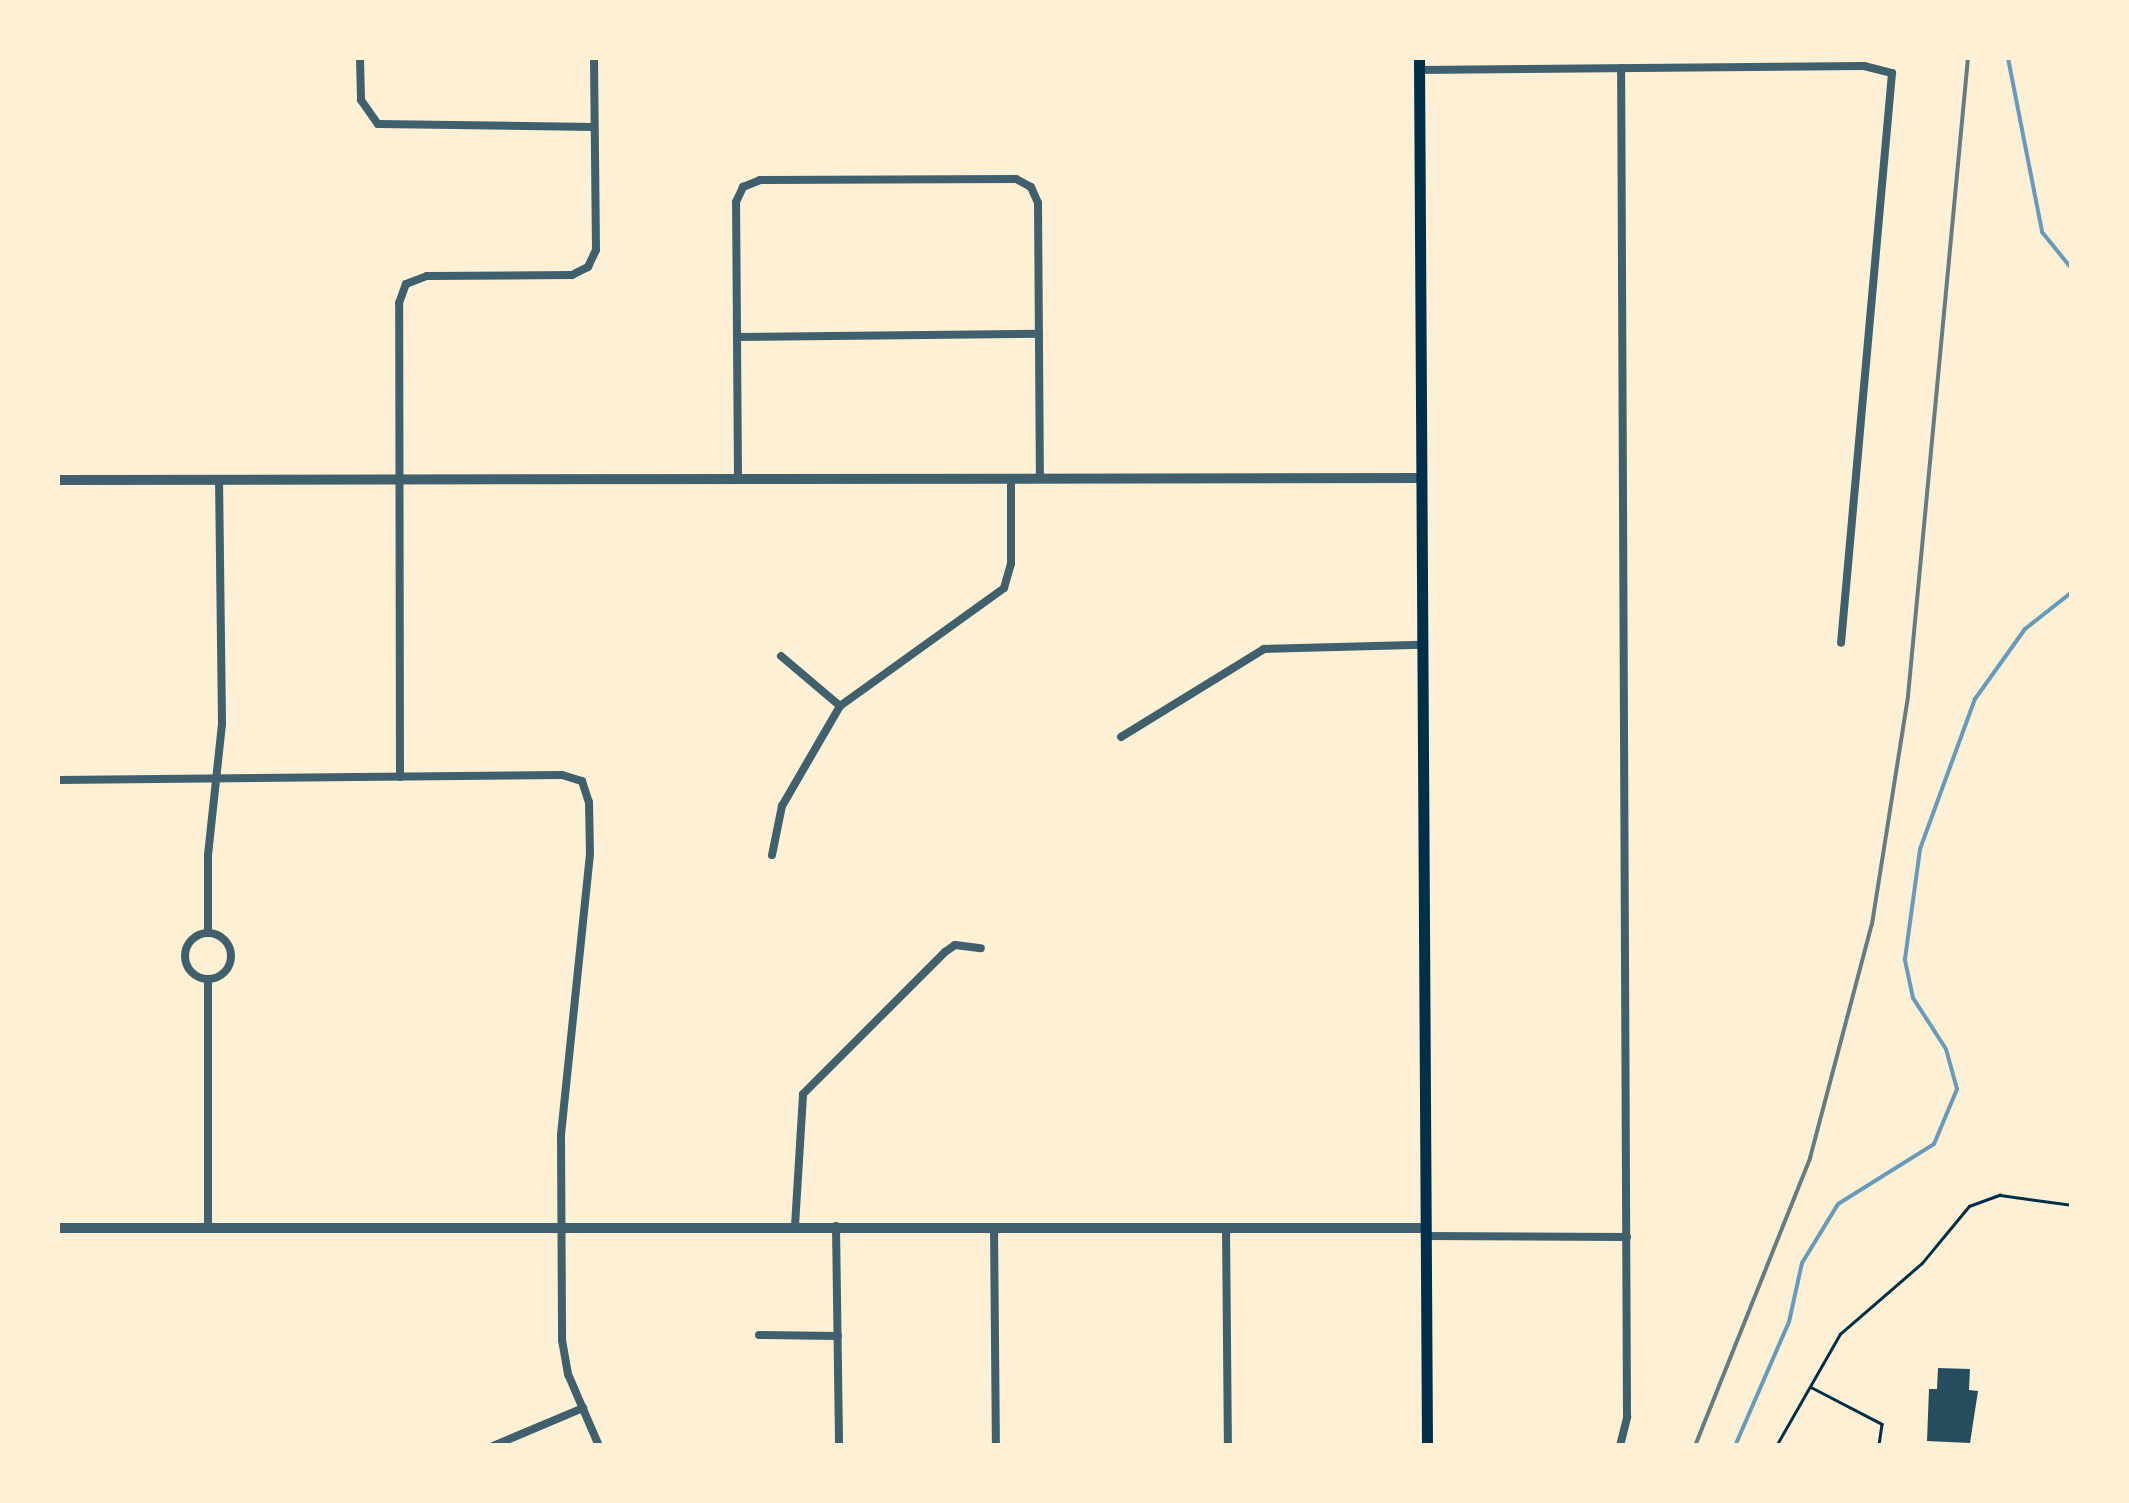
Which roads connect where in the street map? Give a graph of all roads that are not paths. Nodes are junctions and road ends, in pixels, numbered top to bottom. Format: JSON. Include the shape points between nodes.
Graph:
{"nodes":[{"id":1,"x":360,"y":58,"type":"edge"},
{"id":2,"x":594,"y":58,"type":"edge"},
{"id":3,"x":1419,"y":64,"type":"edge"},
{"id":4,"x":1621,"y":68,"type":"junction"},
{"id":5,"x":594,"y":127,"type":"junction"},
{"id":6,"x":1039,"y":334,"type":"junction"},
{"id":7,"x":738,"y":337,"type":"junction"},
{"id":8,"x":1011,"y":478,"type":"junction"},
{"id":9,"x":1040,"y":478,"type":"junction"},
{"id":10,"x":1422,"y":478,"type":"junction"},
{"id":11,"x":219,"y":479,"type":"junction"},
{"id":12,"x":399,"y":479,"type":"junction"},
{"id":13,"x":738,"y":479,"type":"junction"},
{"id":14,"x":58,"y":480,"type":"edge"},
{"id":15,"x":1842,"y":643,"type":"dead end"},
{"id":16,"x":1422,"y":645,"type":"junction"},
{"id":17,"x":781,"y":656,"type":"dead end"},
{"id":18,"x":840,"y":706,"type":"junction"},
{"id":19,"x":1121,"y":737,"type":"dead end"},
{"id":20,"x":400,"y":777,"type":"junction"},
{"id":21,"x":58,"y":780,"type":"edge"},
{"id":22,"x":218,"y":780,"type":"junction"},
{"id":23,"x":772,"y":855,"type":"dead end"},
{"id":24,"x":208,"y":933,"type":"junction"},
{"id":25,"x":981,"y":948,"type":"dead end"},
{"id":26,"x":208,"y":980,"type":"junction"},
{"id":27,"x":208,"y":1225,"type":"junction"},
{"id":28,"x":561,"y":1226,"type":"junction"},
{"id":29,"x":795,"y":1226,"type":"junction"},
{"id":30,"x":836,"y":1226,"type":"junction"},
{"id":31,"x":994,"y":1227,"type":"junction"},
{"id":32,"x":1226,"y":1227,"type":"junction"},
{"id":33,"x":58,"y":1228,"type":"edge"},
{"id":34,"x":1425,"y":1232,"type":"junction"},
{"id":35,"x":1627,"y":1237,"type":"junction"},
{"id":36,"x":760,"y":1335,"type":"dead end"},
{"id":37,"x":838,"y":1336,"type":"junction"},
{"id":38,"x":582,"y":1408,"type":"junction"},
{"id":39,"x":493,"y":1446,"type":"edge"},
{"id":40,"x":599,"y":1446,"type":"edge"},
{"id":41,"x":839,"y":1446,"type":"edge"},
{"id":42,"x":996,"y":1446,"type":"edge"},
{"id":43,"x":1228,"y":1446,"type":"edge"},
{"id":44,"x":1427,"y":1446,"type":"edge"},
{"id":45,"x":1620,"y":1446,"type":"edge"}],
"edges":[{"from":1,"to":5,"type":"street","via":[[360,100],[368,117],[388,126]]},
{"from":2,"to":5,"type":"street"},
{"from":3,"to":4,"type":"street"},
{"from":3,"to":10,"type":"main road"},
{"from":4,"to":15,"type":"street","via":[[1864,66],[1892,73]]},
{"from":4,"to":35,"type":"street"},
{"from":5,"to":12,"type":"street","via":[[596,250],[588,267],[572,275],[428,276],[406,284],[399,303]]},
{"from":6,"to":7,"type":"street"},
{"from":6,"to":7,"type":"street","via":[[1038,204],[1031,187],[1016,180],[760,180],[743,187],[736,202]]},
{"from":6,"to":9,"type":"street"},
{"from":7,"to":13,"type":"street"},
{"from":8,"to":9,"type":"street"},
{"from":8,"to":13,"type":"street"},
{"from":8,"to":18,"type":"street","via":[[1011,564],[1004,588]]},
{"from":9,"to":10,"type":"street"},
{"from":10,"to":16,"type":"main road"},
{"from":11,"to":12,"type":"street"},
{"from":11,"to":14,"type":"street"},
{"from":11,"to":22,"type":"street"},
{"from":12,"to":13,"type":"street"},
{"from":12,"to":20,"type":"street"},
{"from":16,"to":19,"type":"street","via":[[1264,649]]},
{"from":16,"to":34,"type":"main road"},
{"from":17,"to":18,"type":"street"},
{"from":18,"to":23,"type":"street","via":[[782,806]]},
{"from":20,"to":22,"type":"street"},
{"from":20,"to":28,"type":"street","via":[[562,775],[582,782],[590,802],[560,1136]]},
{"from":21,"to":22,"type":"street"},
{"from":22,"to":24,"type":"street","via":[[208,855]]},
{"from":24,"to":26,"type":"street","via":[[192,940],[185,956],[192,973]]},
{"from":24,"to":26,"type":"street","via":[[225,940],[232,956],[225,973]]},
{"from":25,"to":29,"type":"street","via":[[954,945],[945,952],[803,1094]]},
{"from":26,"to":27,"type":"street"},
{"from":27,"to":28,"type":"street"},
{"from":27,"to":33,"type":"street"},
{"from":28,"to":29,"type":"street"},
{"from":28,"to":38,"type":"street","via":[[562,1340]]},
{"from":29,"to":30,"type":"street"},
{"from":30,"to":31,"type":"street"},
{"from":30,"to":37,"type":"street"},
{"from":31,"to":32,"type":"street"},
{"from":31,"to":42,"type":"street"},
{"from":32,"to":34,"type":"street"},
{"from":32,"to":43,"type":"street"},
{"from":34,"to":35,"type":"street"},
{"from":34,"to":44,"type":"main road"},
{"from":35,"to":45,"type":"street","via":[[1628,1417]]},
{"from":36,"to":37,"type":"street"},
{"from":37,"to":41,"type":"street"},
{"from":38,"to":39,"type":"street"},
{"from":38,"to":40,"type":"street"}]}
